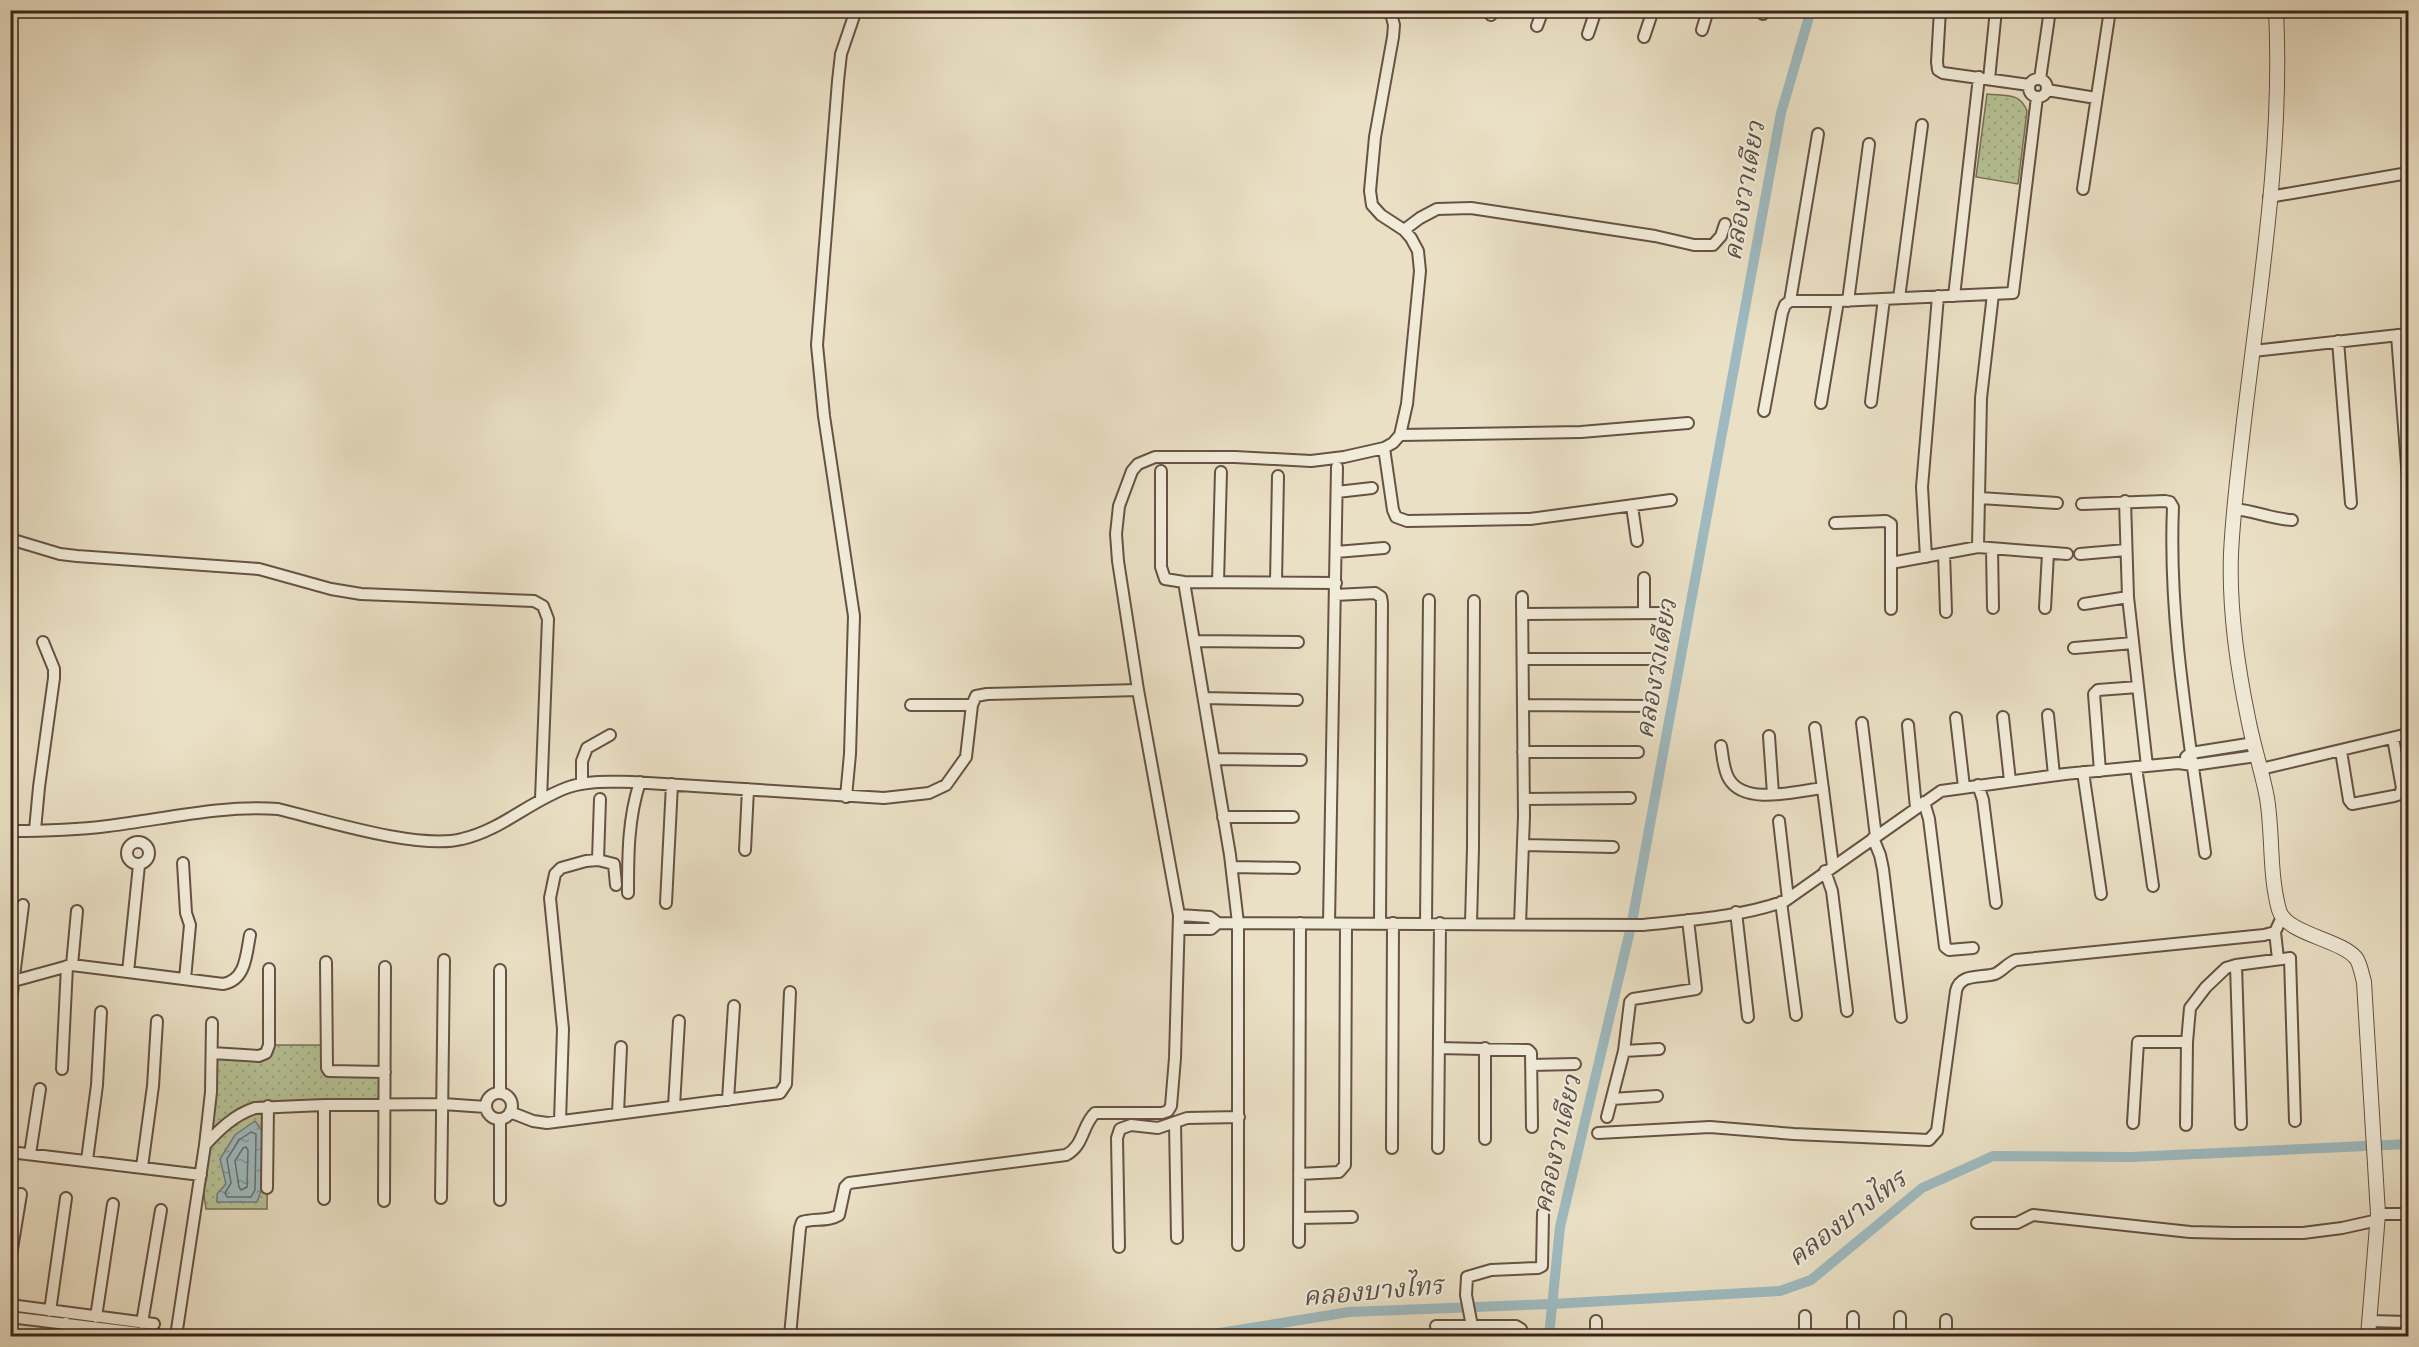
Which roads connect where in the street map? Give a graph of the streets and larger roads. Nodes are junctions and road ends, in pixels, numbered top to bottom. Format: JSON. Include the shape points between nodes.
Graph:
{"nodes":[{"id":1,"x":856,"y":10,"type":"edge"},
{"id":2,"x":1390,"y":10,"type":"edge"},
{"id":3,"x":1543,"y":10,"type":"edge"},
{"id":4,"x":1596,"y":10,"type":"edge"},
{"id":5,"x":1653,"y":10,"type":"edge"},
{"id":6,"x":1708,"y":10,"type":"edge"},
{"id":7,"x":1940,"y":10,"type":"edge"},
{"id":8,"x":1996,"y":10,"type":"edge"},
{"id":9,"x":2050,"y":10,"type":"edge"},
{"id":10,"x":2110,"y":10,"type":"edge"},
{"id":11,"x":2276,"y":10,"type":"edge"},
{"id":12,"x":1537,"y":26,"type":"dead end"},
{"id":13,"x":1702,"y":30,"type":"dead end"},
{"id":14,"x":1588,"y":34,"type":"dead end"},
{"id":15,"x":1644,"y":37,"type":"dead end"},
{"id":16,"x":1984,"y":78,"type":"junction"},
{"id":17,"x":2040,"y":79,"type":"junction"},
{"id":18,"x":2029,"y":85,"type":"junction"},
{"id":19,"x":2047,"y":90,"type":"junction"},
{"id":20,"x":2037,"y":97,"type":"junction"},
{"id":21,"x":2096,"y":98,"type":"junction"},
{"id":22,"x":1922,"y":125,"type":"dead end"},
{"id":23,"x":1818,"y":134,"type":"dead end"},
{"id":24,"x":1869,"y":144,"type":"dead end"},
{"id":25,"x":2409,"y":173,"type":"edge"},
{"id":26,"x":2083,"y":189,"type":"dead end"},
{"id":27,"x":2269,"y":197,"type":"junction"},
{"id":28,"x":1725,"y":224,"type":"dead end"},
{"id":29,"x":1404,"y":230,"type":"junction"},
{"id":30,"x":1993,"y":294,"type":"junction"},
{"id":31,"x":1938,"y":296,"type":"junction"},
{"id":32,"x":1954,"y":296,"type":"junction"},
{"id":33,"x":1899,"y":298,"type":"junction"},
{"id":34,"x":1884,"y":299,"type":"junction"},
{"id":35,"x":1790,"y":301,"type":"junction"},
{"id":36,"x":1843,"y":301,"type":"junction"},
{"id":37,"x":2409,"y":334,"type":"edge"},
{"id":38,"x":2397,"y":335,"type":"junction"},
{"id":39,"x":2338,"y":341,"type":"junction"},
{"id":40,"x":2253,"y":351,"type":"junction"},
{"id":41,"x":1871,"y":402,"type":"dead end"},
{"id":42,"x":1821,"y":403,"type":"dead end"},
{"id":43,"x":1764,"y":411,"type":"dead end"},
{"id":44,"x":1688,"y":423,"type":"dead end"},
{"id":45,"x":1401,"y":435,"type":"junction"},
{"id":46,"x":1384,"y":448,"type":"junction"},
{"id":47,"x":1337,"y":467,"type":"dead end"},
{"id":48,"x":1161,"y":471,"type":"dead end"},
{"id":49,"x":1221,"y":472,"type":"dead end"},
{"id":50,"x":1278,"y":476,"type":"dead end"},
{"id":51,"x":2409,"y":479,"type":"edge"},
{"id":52,"x":1372,"y":488,"type":"dead end"},
{"id":53,"x":1337,"y":492,"type":"junction"},
{"id":54,"x":1980,"y":498,"type":"junction"},
{"id":55,"x":1671,"y":500,"type":"dead end"},
{"id":56,"x":2125,"y":501,"type":"junction"},
{"id":57,"x":2057,"y":503,"type":"dead end"},
{"id":58,"x":2351,"y":503,"type":"dead end"},
{"id":59,"x":2082,"y":504,"type":"dead end"},
{"id":60,"x":1632,"y":506,"type":"junction"},
{"id":61,"x":2235,"y":509,"type":"junction"},
{"id":62,"x":2292,"y":520,"type":"dead end"},
{"id":63,"x":1835,"y":522,"type":"dead end"},
{"id":64,"x":10,"y":539,"type":"edge"},
{"id":65,"x":1637,"y":541,"type":"dead end"},
{"id":66,"x":1978,"y":547,"type":"junction"},
{"id":67,"x":1384,"y":548,"type":"dead end"},
{"id":68,"x":1992,"y":549,"type":"junction"},
{"id":69,"x":2126,"y":550,"type":"junction"},
{"id":70,"x":1336,"y":552,"type":"junction"},
{"id":71,"x":1944,"y":553,"type":"junction"},
{"id":72,"x":2048,"y":553,"type":"junction"},
{"id":73,"x":2067,"y":554,"type":"dead end"},
{"id":74,"x":2080,"y":554,"type":"dead end"},
{"id":75,"x":1926,"y":556,"type":"junction"},
{"id":76,"x":1891,"y":563,"type":"junction"},
{"id":77,"x":1644,"y":578,"type":"dead end"},
{"id":78,"x":1184,"y":582,"type":"junction"},
{"id":79,"x":1218,"y":582,"type":"junction"},
{"id":80,"x":1276,"y":582,"type":"junction"},
{"id":81,"x":1336,"y":583,"type":"junction"},
{"id":82,"x":1335,"y":595,"type":"junction"},
{"id":83,"x":1522,"y":597,"type":"dead end"},
{"id":84,"x":2128,"y":597,"type":"junction"},
{"id":85,"x":1429,"y":600,"type":"dead end"},
{"id":86,"x":1474,"y":601,"type":"dead end"},
{"id":87,"x":2084,"y":604,"type":"dead end"},
{"id":88,"x":1993,"y":608,"type":"dead end"},
{"id":89,"x":2045,"y":608,"type":"dead end"},
{"id":90,"x":1891,"y":609,"type":"dead end"},
{"id":91,"x":1946,"y":612,"type":"dead end"},
{"id":92,"x":1644,"y":613,"type":"junction"},
{"id":93,"x":1663,"y":613,"type":"dead end"},
{"id":94,"x":1522,"y":614,"type":"junction"},
{"id":95,"x":1194,"y":641,"type":"junction"},
{"id":96,"x":43,"y":642,"type":"dead end"},
{"id":97,"x":1298,"y":642,"type":"dead end"},
{"id":98,"x":2133,"y":643,"type":"junction"},
{"id":99,"x":2074,"y":648,"type":"dead end"},
{"id":100,"x":1523,"y":659,"type":"junction"},
{"id":101,"x":1660,"y":659,"type":"dead end"},
{"id":102,"x":2138,"y":687,"type":"junction"},
{"id":103,"x":1138,"y":690,"type":"junction"},
{"id":104,"x":1204,"y":698,"type":"junction"},
{"id":105,"x":1297,"y":700,"type":"dead end"},
{"id":106,"x":911,"y":705,"type":"dead end"},
{"id":107,"x":972,"y":705,"type":"junction"},
{"id":108,"x":1523,"y":705,"type":"junction"},
{"id":109,"x":1650,"y":706,"type":"dead end"},
{"id":110,"x":2048,"y":715,"type":"dead end"},
{"id":111,"x":2003,"y":717,"type":"dead end"},
{"id":112,"x":1956,"y":718,"type":"dead end"},
{"id":113,"x":1862,"y":723,"type":"dead end"},
{"id":114,"x":1908,"y":725,"type":"dead end"},
{"id":115,"x":1815,"y":728,"type":"dead end"},
{"id":116,"x":2409,"y":734,"type":"edge"},
{"id":117,"x":610,"y":735,"type":"dead end"},
{"id":118,"x":1769,"y":736,"type":"dead end"},
{"id":119,"x":2393,"y":738,"type":"junction"},
{"id":120,"x":1721,"y":746,"type":"dead end"},
{"id":121,"x":2255,"y":749,"type":"junction"},
{"id":122,"x":2340,"y":751,"type":"junction"},
{"id":123,"x":1523,"y":752,"type":"junction"},
{"id":124,"x":1638,"y":752,"type":"dead end"},
{"id":125,"x":2191,"y":753,"type":"junction"},
{"id":126,"x":1214,"y":759,"type":"junction"},
{"id":127,"x":1300,"y":760,"type":"dead end"},
{"id":128,"x":2178,"y":762,"type":"junction"},
{"id":129,"x":2193,"y":765,"type":"junction"},
{"id":130,"x":2142,"y":766,"type":"junction"},
{"id":131,"x":2261,"y":770,"type":"junction"},
{"id":132,"x":2100,"y":771,"type":"junction"},
{"id":133,"x":2083,"y":772,"type":"junction"},
{"id":134,"x":2054,"y":776,"type":"junction"},
{"id":135,"x":2010,"y":781,"type":"junction"},
{"id":136,"x":640,"y":782,"type":"junction"},
{"id":137,"x":582,"y":784,"type":"junction"},
{"id":138,"x":672,"y":784,"type":"junction"},
{"id":139,"x":1978,"y":785,"type":"junction"},
{"id":140,"x":1964,"y":787,"type":"junction"},
{"id":141,"x":1823,"y":788,"type":"junction"},
{"id":142,"x":748,"y":789,"type":"junction"},
{"id":143,"x":1773,"y":794,"type":"junction"},
{"id":144,"x":846,"y":797,"type":"junction"},
{"id":145,"x":1630,"y":798,"type":"dead end"},
{"id":146,"x":600,"y":799,"type":"dead end"},
{"id":147,"x":1524,"y":799,"type":"junction"},
{"id":148,"x":541,"y":800,"type":"junction"},
{"id":149,"x":1920,"y":805,"type":"junction"},
{"id":150,"x":1293,"y":817,"type":"dead end"},
{"id":151,"x":1223,"y":818,"type":"junction"},
{"id":152,"x":1779,"y":821,"type":"dead end"},
{"id":153,"x":135,"y":822,"type":"junction"},
{"id":154,"x":35,"y":830,"type":"junction"},
{"id":155,"x":10,"y":831,"type":"edge"},
{"id":156,"x":1874,"y":837,"type":"junction"},
{"id":157,"x":136,"y":842,"type":"junction"},
{"id":158,"x":1523,"y":845,"type":"junction"},
{"id":159,"x":1613,"y":847,"type":"dead end"},
{"id":160,"x":745,"y":850,"type":"dead end"},
{"id":161,"x":2205,"y":853,"type":"dead end"},
{"id":162,"x":598,"y":860,"type":"junction"},
{"id":163,"x":183,"y":863,"type":"dead end"},
{"id":164,"x":139,"y":865,"type":"junction"},
{"id":165,"x":1232,"y":867,"type":"junction"},
{"id":166,"x":1294,"y":868,"type":"dead end"},
{"id":167,"x":1829,"y":869,"type":"junction"},
{"id":168,"x":616,"y":885,"type":"dead end"},
{"id":169,"x":2153,"y":886,"type":"dead end"},
{"id":170,"x":628,"y":893,"type":"dead end"},
{"id":171,"x":2101,"y":894,"type":"dead end"},
{"id":172,"x":1784,"y":901,"type":"junction"},
{"id":173,"x":666,"y":903,"type":"dead end"},
{"id":174,"x":1996,"y":903,"type":"dead end"},
{"id":175,"x":23,"y":905,"type":"dead end"},
{"id":176,"x":77,"y":911,"type":"dead end"},
{"id":177,"x":1736,"y":912,"type":"junction"},
{"id":178,"x":1179,"y":915,"type":"junction"},
{"id":179,"x":2282,"y":917,"type":"junction"},
{"id":180,"x":1688,"y":920,"type":"junction"},
{"id":181,"x":1218,"y":923,"type":"junction"},
{"id":182,"x":1238,"y":923,"type":"junction"},
{"id":183,"x":1300,"y":923,"type":"junction"},
{"id":184,"x":1329,"y":923,"type":"junction"},
{"id":185,"x":1393,"y":923,"type":"junction"},
{"id":186,"x":1426,"y":923,"type":"junction"},
{"id":187,"x":1440,"y":923,"type":"junction"},
{"id":188,"x":1471,"y":923,"type":"junction"},
{"id":189,"x":1346,"y":924,"type":"junction"},
{"id":190,"x":1380,"y":924,"type":"junction"},
{"id":191,"x":1520,"y":924,"type":"junction"},
{"id":192,"x":1179,"y":929,"type":"junction"},
{"id":193,"x":2275,"y":932,"type":"junction"},
{"id":194,"x":250,"y":935,"type":"dead end"},
{"id":195,"x":1973,"y":948,"type":"dead end"},
{"id":196,"x":2278,"y":959,"type":"junction"},
{"id":197,"x":444,"y":960,"type":"dead end"},
{"id":198,"x":326,"y":962,"type":"dead end"},
{"id":199,"x":2236,"y":964,"type":"junction"},
{"id":200,"x":70,"y":966,"type":"junction"},
{"id":201,"x":385,"y":967,"type":"dead end"},
{"id":202,"x":269,"y":969,"type":"dead end"},
{"id":203,"x":500,"y":970,"type":"dead end"},
{"id":204,"x":128,"y":972,"type":"junction"},
{"id":205,"x":185,"y":979,"type":"junction"},
{"id":206,"x":12,"y":981,"type":"edge"},
{"id":207,"x":790,"y":992,"type":"dead end"},
{"id":208,"x":734,"y":1006,"type":"dead end"},
{"id":209,"x":10,"y":1008,"type":"edge"},
{"id":210,"x":1847,"y":1011,"type":"dead end"},
{"id":211,"x":101,"y":1012,"type":"dead end"},
{"id":212,"x":1796,"y":1016,"type":"dead end"},
{"id":213,"x":1748,"y":1017,"type":"dead end"},
{"id":214,"x":1901,"y":1017,"type":"dead end"},
{"id":215,"x":679,"y":1021,"type":"dead end"},
{"id":216,"x":157,"y":1022,"type":"dead end"},
{"id":217,"x":212,"y":1023,"type":"dead end"},
{"id":218,"x":2187,"y":1042,"type":"junction"},
{"id":219,"x":621,"y":1047,"type":"dead end"},
{"id":220,"x":1439,"y":1048,"type":"junction"},
{"id":221,"x":1485,"y":1048,"type":"junction"},
{"id":222,"x":1659,"y":1049,"type":"dead end"},
{"id":223,"x":1624,"y":1052,"type":"junction"},
{"id":224,"x":212,"y":1053,"type":"junction"},
{"id":225,"x":1575,"y":1064,"type":"dead end"},
{"id":226,"x":1532,"y":1065,"type":"junction"},
{"id":227,"x":62,"y":1069,"type":"dead end"},
{"id":228,"x":385,"y":1072,"type":"junction"},
{"id":229,"x":40,"y":1089,"type":"dead end"},
{"id":230,"x":500,"y":1093,"type":"junction"},
{"id":231,"x":1657,"y":1096,"type":"dead end"},
{"id":232,"x":1612,"y":1099,"type":"junction"},
{"id":233,"x":728,"y":1100,"type":"junction"},
{"id":234,"x":443,"y":1104,"type":"junction"},
{"id":235,"x":324,"y":1105,"type":"junction"},
{"id":236,"x":268,"y":1106,"type":"junction"},
{"id":237,"x":384,"y":1106,"type":"junction"},
{"id":238,"x":674,"y":1106,"type":"junction"},
{"id":239,"x":486,"y":1107,"type":"junction"},
{"id":240,"x":510,"y":1112,"type":"junction"},
{"id":241,"x":618,"y":1113,"type":"junction"},
{"id":242,"x":1239,"y":1117,"type":"junction"},
{"id":243,"x":1607,"y":1117,"type":"dead end"},
{"id":244,"x":500,"y":1119,"type":"junction"},
{"id":245,"x":560,"y":1121,"type":"junction"},
{"id":246,"x":2295,"y":1121,"type":"dead end"},
{"id":247,"x":1175,"y":1122,"type":"junction"},
{"id":248,"x":2133,"y":1124,"type":"dead end"},
{"id":249,"x":2241,"y":1124,"type":"dead end"},
{"id":250,"x":2186,"y":1125,"type":"dead end"},
{"id":251,"x":1532,"y":1127,"type":"dead end"},
{"id":252,"x":1598,"y":1133,"type":"dead end"},
{"id":253,"x":1485,"y":1139,"type":"dead end"},
{"id":254,"x":205,"y":1145,"type":"junction"},
{"id":255,"x":1392,"y":1148,"type":"dead end"},
{"id":256,"x":1438,"y":1148,"type":"dead end"},
{"id":257,"x":10,"y":1152,"type":"edge"},
{"id":258,"x":30,"y":1154,"type":"junction"},
{"id":259,"x":87,"y":1160,"type":"junction"},
{"id":260,"x":142,"y":1167,"type":"junction"},
{"id":261,"x":1299,"y":1174,"type":"junction"},
{"id":262,"x":201,"y":1175,"type":"junction"},
{"id":263,"x":267,"y":1188,"type":"dead end"},
{"id":264,"x":21,"y":1194,"type":"dead end"},
{"id":265,"x":441,"y":1197,"type":"dead end"},
{"id":266,"x":66,"y":1198,"type":"dead end"},
{"id":267,"x":324,"y":1199,"type":"dead end"},
{"id":268,"x":500,"y":1200,"type":"dead end"},
{"id":269,"x":384,"y":1201,"type":"dead end"},
{"id":270,"x":113,"y":1204,"type":"dead end"},
{"id":271,"x":161,"y":1210,"type":"dead end"},
{"id":272,"x":1543,"y":1213,"type":"dead end"},
{"id":273,"x":2409,"y":1214,"type":"edge"},
{"id":274,"x":1352,"y":1217,"type":"dead end"},
{"id":275,"x":2378,"y":1217,"type":"junction"},
{"id":276,"x":1299,"y":1218,"type":"junction"},
{"id":277,"x":1977,"y":1222,"type":"dead end"},
{"id":278,"x":1177,"y":1238,"type":"dead end"},
{"id":279,"x":1299,"y":1242,"type":"dead end"},
{"id":280,"x":1238,"y":1245,"type":"dead end"},
{"id":281,"x":1119,"y":1246,"type":"dead end"},
{"id":282,"x":10,"y":1261,"type":"edge"},
{"id":283,"x":10,"y":1305,"type":"edge"},
{"id":284,"x":50,"y":1311,"type":"junction"},
{"id":285,"x":1805,"y":1316,"type":"dead end"},
{"id":286,"x":10,"y":1317,"type":"edge"},
{"id":287,"x":96,"y":1317,"type":"junction"},
{"id":288,"x":1853,"y":1317,"type":"dead end"},
{"id":289,"x":1900,"y":1317,"type":"dead end"},
{"id":290,"x":1946,"y":1320,"type":"dead end"},
{"id":291,"x":1596,"y":1321,"type":"dead end"},
{"id":292,"x":2369,"y":1321,"type":"junction"},
{"id":293,"x":1470,"y":1322,"type":"junction"},
{"id":294,"x":2409,"y":1322,"type":"edge"},
{"id":295,"x":66,"y":1323,"type":"junction"},
{"id":296,"x":1436,"y":1326,"type":"dead end"},
{"id":297,"x":126,"y":1334,"type":"edge"},
{"id":298,"x":66,"y":1336,"type":"edge"},
{"id":299,"x":164,"y":1336,"type":"edge"},
{"id":300,"x":176,"y":1336,"type":"edge"},
{"id":301,"x":790,"y":1336,"type":"edge"},
{"id":302,"x":1524,"y":1336,"type":"edge"},
{"id":303,"x":1596,"y":1336,"type":"edge"},
{"id":304,"x":1805,"y":1336,"type":"edge"},
{"id":305,"x":1853,"y":1336,"type":"edge"},
{"id":306,"x":1900,"y":1336,"type":"edge"},
{"id":307,"x":1946,"y":1336,"type":"edge"},
{"id":308,"x":2368,"y":1336,"type":"edge"}],
"edges":[{"from":1,"to":144,"type":"street","via":[[841,54],[817,345],[854,616]]},
{"from":2,"to":29,"type":"street","via":[[1393,37],[1370,191],[1372,205]]},
{"from":3,"to":12,"type":"street"},
{"from":4,"to":14,"type":"street"},
{"from":5,"to":15,"type":"street"},
{"from":6,"to":13,"type":"street"},
{"from":7,"to":16,"type":"street","via":[[1938,70]]},
{"from":8,"to":16,"type":"street"},
{"from":9,"to":17,"type":"street"},
{"from":10,"to":21,"type":"street"},
{"from":11,"to":27,"type":"street","via":[[2276,132]]},
{"from":16,"to":18,"type":"street"},
{"from":16,"to":32,"type":"street"},
{"from":17,"to":18,"type":"street"},
{"from":17,"to":19,"type":"street"},
{"from":18,"to":20,"type":"street","via":[[2030,93]]},
{"from":19,"to":20,"type":"street"},
{"from":19,"to":21,"type":"street"},
{"from":20,"to":30,"type":"street","via":[[2013,293]]},
{"from":21,"to":26,"type":"street"},
{"from":22,"to":33,"type":"street"},
{"from":23,"to":35,"type":"street"},
{"from":24,"to":36,"type":"street"},
{"from":25,"to":27,"type":"street"},
{"from":27,"to":40,"type":"street"},
{"from":28,"to":29,"type":"street","via":[[1713,245],[1471,208],[1437,209]]},
{"from":29,"to":45,"type":"street","via":[[1418,251],[1420,271]]},
{"from":30,"to":32,"type":"street"},
{"from":30,"to":54,"type":"street","via":[[1981,398]]},
{"from":31,"to":32,"type":"street"},
{"from":31,"to":33,"type":"street"},
{"from":31,"to":75,"type":"street","via":[[1922,487]]},
{"from":33,"to":34,"type":"street"},
{"from":34,"to":36,"type":"street"},
{"from":34,"to":41,"type":"street"},
{"from":35,"to":36,"type":"street"},
{"from":35,"to":43,"type":"street","via":[[1782,313]]},
{"from":36,"to":42,"type":"street"},
{"from":37,"to":38,"type":"street"},
{"from":38,"to":39,"type":"street"},
{"from":38,"to":51,"type":"street"},
{"from":39,"to":40,"type":"street"},
{"from":39,"to":58,"type":"street"},
{"from":40,"to":61,"type":"street"},
{"from":44,"to":45,"type":"street","via":[[1581,432]]},
{"from":45,"to":46,"type":"street"},
{"from":46,"to":60,"type":"street","via":[[1393,510],[1396,517],[1407,521],[1530,519]]},
{"from":46,"to":103,"type":"street","via":[[1311,461],[1155,457],[1138,464],[1131,471],[1119,506],[1116,534]]},
{"from":47,"to":53,"type":"street"},
{"from":48,"to":78,"type":"street","via":[[1162,574],[1173,582]]},
{"from":49,"to":79,"type":"street"},
{"from":50,"to":80,"type":"street"},
{"from":52,"to":53,"type":"street"},
{"from":53,"to":70,"type":"street"},
{"from":54,"to":57,"type":"street"},
{"from":54,"to":66,"type":"street"},
{"from":55,"to":60,"type":"street"},
{"from":56,"to":59,"type":"street"},
{"from":56,"to":69,"type":"street"},
{"from":56,"to":125,"type":"street","via":[[2165,501],[2172,507],[2174,604]]},
{"from":60,"to":65,"type":"street"},
{"from":61,"to":62,"type":"street"},
{"from":61,"to":121,"type":"street","via":[[2231,553],[2233,615]]},
{"from":63,"to":76,"type":"street","via":[[1889,522]]},
{"from":64,"to":148,"type":"street","via":[[60,554],[259,569],[345,592],[534,601],[543,606],[548,619]]},
{"from":66,"to":68,"type":"street"},
{"from":66,"to":71,"type":"street"},
{"from":67,"to":70,"type":"street"},
{"from":68,"to":72,"type":"street"},
{"from":68,"to":88,"type":"street"},
{"from":69,"to":74,"type":"street"},
{"from":69,"to":84,"type":"street"},
{"from":70,"to":81,"type":"street"},
{"from":71,"to":75,"type":"street"},
{"from":71,"to":91,"type":"street"},
{"from":72,"to":73,"type":"street"},
{"from":72,"to":89,"type":"street"},
{"from":75,"to":76,"type":"street"},
{"from":76,"to":90,"type":"street"},
{"from":77,"to":92,"type":"street"},
{"from":78,"to":79,"type":"street"},
{"from":78,"to":95,"type":"street"},
{"from":79,"to":80,"type":"street"},
{"from":80,"to":81,"type":"street"},
{"from":81,"to":82,"type":"street"},
{"from":82,"to":184,"type":"street"},
{"from":82,"to":190,"type":"street","via":[[1375,593],[1382,603]]},
{"from":83,"to":94,"type":"street"},
{"from":84,"to":87,"type":"street"},
{"from":84,"to":98,"type":"street"},
{"from":85,"to":186,"type":"street"},
{"from":86,"to":188,"type":"street"},
{"from":92,"to":93,"type":"street"},
{"from":92,"to":94,"type":"street"},
{"from":94,"to":100,"type":"street"},
{"from":95,"to":97,"type":"street"},
{"from":95,"to":104,"type":"street"},
{"from":96,"to":154,"type":"street","via":[[54,678]]},
{"from":98,"to":99,"type":"street"},
{"from":98,"to":102,"type":"street"},
{"from":100,"to":101,"type":"street"},
{"from":100,"to":108,"type":"street"},
{"from":102,"to":130,"type":"street"},
{"from":102,"to":132,"type":"street","via":[[2098,690],[2094,694]]},
{"from":103,"to":107,"type":"street","via":[[987,694],[976,696]]},
{"from":103,"to":178,"type":"street"},
{"from":104,"to":105,"type":"street"},
{"from":104,"to":126,"type":"street"},
{"from":106,"to":107,"type":"street"},
{"from":107,"to":144,"type":"street","via":[[966,757],[946,785],[929,794]]},
{"from":108,"to":109,"type":"street"},
{"from":108,"to":123,"type":"street"},
{"from":110,"to":134,"type":"street"},
{"from":111,"to":135,"type":"street"},
{"from":112,"to":140,"type":"street"},
{"from":113,"to":156,"type":"street"},
{"from":114,"to":149,"type":"street"},
{"from":115,"to":141,"type":"street"},
{"from":116,"to":119,"type":"street"},
{"from":117,"to":137,"type":"street","via":[[587,748],[582,761]]},
{"from":118,"to":143,"type":"street"},
{"from":119,"to":122,"type":"street"},
{"from":119,"to":122,"type":"street","via":[[2402,788],[2394,796],[2352,804]]},
{"from":120,"to":143,"type":"street","via":[[1726,771],[1736,787],[1758,796]]},
{"from":121,"to":125,"type":"street"},
{"from":121,"to":129,"type":"street"},
{"from":121,"to":131,"type":"street"},
{"from":122,"to":131,"type":"street"},
{"from":123,"to":124,"type":"street"},
{"from":123,"to":147,"type":"street"},
{"from":125,"to":128,"type":"street"},
{"from":125,"to":129,"type":"street"},
{"from":126,"to":127,"type":"street"},
{"from":126,"to":151,"type":"street"},
{"from":128,"to":129,"type":"street"},
{"from":128,"to":130,"type":"street"},
{"from":129,"to":161,"type":"street"},
{"from":130,"to":132,"type":"street"},
{"from":130,"to":169,"type":"street"},
{"from":131,"to":179,"type":"street","via":[[2273,879]]},
{"from":132,"to":133,"type":"street"},
{"from":133,"to":134,"type":"street"},
{"from":133,"to":171,"type":"street"},
{"from":134,"to":135,"type":"street"},
{"from":135,"to":139,"type":"street"},
{"from":136,"to":137,"type":"street"},
{"from":136,"to":138,"type":"street"},
{"from":136,"to":170,"type":"street","via":[[628,844]]},
{"from":137,"to":148,"type":"street"},
{"from":138,"to":142,"type":"street"},
{"from":138,"to":173,"type":"street"},
{"from":139,"to":140,"type":"street"},
{"from":139,"to":174,"type":"street"},
{"from":140,"to":149,"type":"street","via":[[1941,791]]},
{"from":141,"to":143,"type":"street"},
{"from":141,"to":167,"type":"street"},
{"from":142,"to":144,"type":"street"},
{"from":142,"to":160,"type":"street"},
{"from":145,"to":147,"type":"street"},
{"from":146,"to":162,"type":"street"},
{"from":147,"to":158,"type":"street"},
{"from":148,"to":153,"type":"street","via":[[460,840],[413,839],[262,808]]},
{"from":149,"to":156,"type":"street"},
{"from":149,"to":195,"type":"street","via":[[1930,828],[1943,942],[1949,950]]},
{"from":150,"to":151,"type":"street"},
{"from":151,"to":165,"type":"street"},
{"from":152,"to":172,"type":"street"},
{"from":153,"to":154,"type":"street"},
{"from":153,"to":157,"type":"street"},
{"from":154,"to":155,"type":"street"},
{"from":156,"to":167,"type":"street"},
{"from":156,"to":214,"type":"street","via":[[1883,869]]},
{"from":157,"to":164,"type":"street","via":[[126,855]]},
{"from":157,"to":164,"type":"street","via":[[142,842],[149,852]]},
{"from":158,"to":159,"type":"street"},
{"from":158,"to":191,"type":"street"},
{"from":162,"to":168,"type":"street","via":[[614,864]]},
{"from":162,"to":245,"type":"street","via":[[561,868],[555,874],[550,898],[563,1029]]},
{"from":163,"to":205,"type":"street","via":[[190,925]]},
{"from":164,"to":204,"type":"street"},
{"from":165,"to":166,"type":"street"},
{"from":165,"to":182,"type":"street"},
{"from":167,"to":172,"type":"street"},
{"from":167,"to":210,"type":"street"},
{"from":172,"to":177,"type":"street"},
{"from":172,"to":212,"type":"street"},
{"from":175,"to":206,"type":"street"},
{"from":176,"to":200,"type":"street"},
{"from":177,"to":180,"type":"street"},
{"from":177,"to":213,"type":"street"},
{"from":178,"to":181,"type":"street","via":[[1210,917]]},
{"from":178,"to":192,"type":"street"},
{"from":179,"to":193,"type":"street"},
{"from":179,"to":275,"type":"street","via":[[2357,959],[2367,1017]]},
{"from":180,"to":191,"type":"street","via":[[1643,925]]},
{"from":180,"to":223,"type":"street","via":[[1695,989],[1633,999]]},
{"from":181,"to":182,"type":"street"},
{"from":181,"to":192,"type":"street","via":[[1210,929]]},
{"from":182,"to":183,"type":"street"},
{"from":182,"to":242,"type":"street"},
{"from":183,"to":184,"type":"street"},
{"from":183,"to":261,"type":"street"},
{"from":184,"to":189,"type":"street"},
{"from":185,"to":186,"type":"street"},
{"from":185,"to":190,"type":"street"},
{"from":185,"to":255,"type":"street"},
{"from":186,"to":187,"type":"street"},
{"from":187,"to":188,"type":"street"},
{"from":187,"to":220,"type":"street"},
{"from":188,"to":191,"type":"street"},
{"from":189,"to":190,"type":"street"},
{"from":189,"to":261,"type":"street","via":[[1345,1165],[1339,1172]]},
{"from":192,"to":301,"type":"street","via":[[1175,1058],[1168,1111],[1095,1113],[1079,1144],[1066,1155],[849,1182],[842,1209],[834,1218],[807,1220],[800,1227]]},
{"from":193,"to":196,"type":"street"},
{"from":193,"to":252,"type":"street","via":[[2016,960],[1998,973],[1964,980],[1956,991],[1937,1131],[1929,1140],[1710,1127]]},
{"from":194,"to":205,"type":"street","via":[[243,970],[230,983]]},
{"from":196,"to":199,"type":"street"},
{"from":196,"to":246,"type":"street","via":[[2290,958]]},
{"from":197,"to":234,"type":"street"},
{"from":198,"to":228,"type":"street","via":[[327,1068]]},
{"from":199,"to":218,"type":"street","via":[[2206,987],[2190,1008]]},
{"from":199,"to":249,"type":"street"},
{"from":200,"to":204,"type":"street"},
{"from":200,"to":206,"type":"street"},
{"from":200,"to":227,"type":"street"},
{"from":201,"to":228,"type":"street"},
{"from":202,"to":224,"type":"street","via":[[266,1053]]},
{"from":203,"to":230,"type":"street"},
{"from":204,"to":205,"type":"street"},
{"from":206,"to":209,"type":"street"},
{"from":207,"to":233,"type":"street","via":[[784,1090]]},
{"from":208,"to":233,"type":"street"},
{"from":211,"to":259,"type":"street","via":[[98,1085]]},
{"from":215,"to":238,"type":"street"},
{"from":216,"to":260,"type":"street"},
{"from":217,"to":224,"type":"street"},
{"from":218,"to":248,"type":"street","via":[[2138,1042]]},
{"from":218,"to":250,"type":"street"},
{"from":219,"to":241,"type":"street"},
{"from":220,"to":221,"type":"street"},
{"from":220,"to":256,"type":"street"},
{"from":221,"to":226,"type":"street","via":[[1523,1048],[1531,1053]]},
{"from":221,"to":253,"type":"street"},
{"from":222,"to":223,"type":"street"},
{"from":223,"to":232,"type":"street"},
{"from":224,"to":254,"type":"street"},
{"from":225,"to":226,"type":"street"},
{"from":226,"to":251,"type":"street"},
{"from":228,"to":237,"type":"street"},
{"from":229,"to":258,"type":"street"},
{"from":230,"to":239,"type":"street","via":[[493,1094]]},
{"from":230,"to":240,"type":"street","via":[[510,1100]]},
{"from":231,"to":232,"type":"street"},
{"from":232,"to":243,"type":"street"},
{"from":233,"to":238,"type":"street"},
{"from":234,"to":237,"type":"street"},
{"from":234,"to":239,"type":"street"},
{"from":234,"to":265,"type":"street"},
{"from":235,"to":236,"type":"street"},
{"from":235,"to":237,"type":"street"},
{"from":235,"to":267,"type":"street"},
{"from":236,"to":254,"type":"street","via":[[245,1111],[225,1124]]},
{"from":236,"to":263,"type":"street"},
{"from":237,"to":269,"type":"street"},
{"from":238,"to":241,"type":"street"},
{"from":239,"to":244,"type":"street","via":[[491,1116]]},
{"from":240,"to":244,"type":"street"},
{"from":240,"to":245,"type":"street","via":[[547,1124]]},
{"from":241,"to":245,"type":"street"},
{"from":242,"to":247,"type":"street","via":[[1187,1118]]},
{"from":242,"to":280,"type":"street"},
{"from":244,"to":268,"type":"street"},
{"from":247,"to":278,"type":"street"},
{"from":247,"to":281,"type":"street","via":[[1158,1128],[1131,1125],[1120,1129]]},
{"from":254,"to":262,"type":"street"},
{"from":257,"to":258,"type":"street"},
{"from":258,"to":259,"type":"street"},
{"from":259,"to":260,"type":"street"},
{"from":260,"to":262,"type":"street"},
{"from":261,"to":276,"type":"street"},
{"from":262,"to":300,"type":"street"},
{"from":264,"to":282,"type":"street"},
{"from":266,"to":284,"type":"street"},
{"from":270,"to":287,"type":"street"},
{"from":271,"to":287,"type":"street","via":[[148,1323]]},
{"from":272,"to":293,"type":"street","via":[[1542,1266],[1470,1275],[1466,1282]]},
{"from":273,"to":275,"type":"street"},
{"from":274,"to":276,"type":"street"},
{"from":275,"to":277,"type":"street","via":[[2342,1228],[2303,1233],[2190,1232],[2033,1215],[2017,1223]]},
{"from":275,"to":292,"type":"street"},
{"from":276,"to":279,"type":"street"},
{"from":283,"to":284,"type":"street"},
{"from":284,"to":287,"type":"street"},
{"from":285,"to":304,"type":"street"},
{"from":286,"to":295,"type":"street"},
{"from":288,"to":305,"type":"street"},
{"from":289,"to":306,"type":"street"},
{"from":290,"to":307,"type":"street"},
{"from":291,"to":303,"type":"street"},
{"from":292,"to":294,"type":"street"},
{"from":292,"to":308,"type":"street"},
{"from":293,"to":296,"type":"street"},
{"from":293,"to":302,"type":"street","via":[[1516,1326]]},
{"from":295,"to":297,"type":"street"},
{"from":295,"to":298,"type":"street"},
{"from":297,"to":299,"type":"street"}]}
